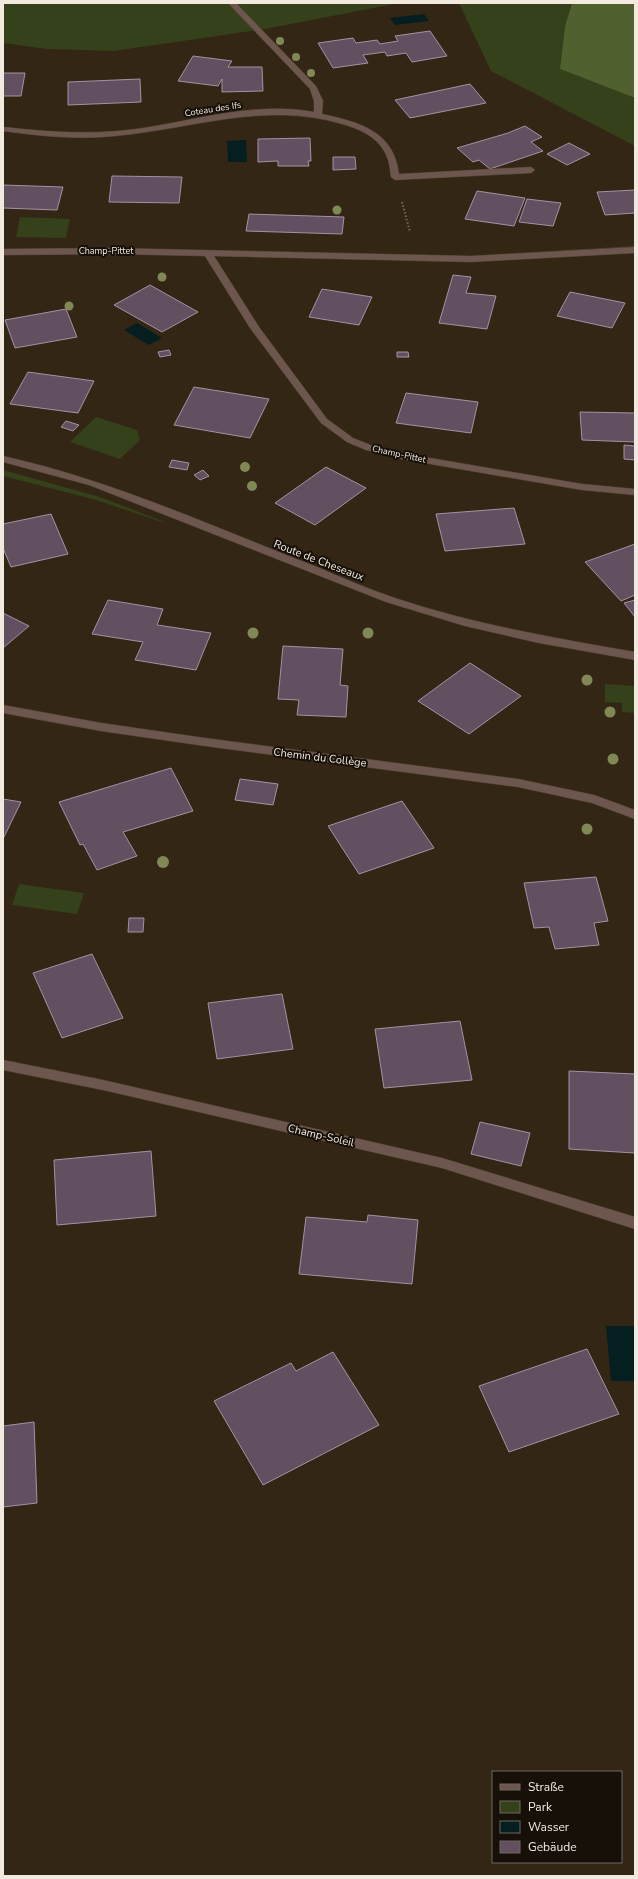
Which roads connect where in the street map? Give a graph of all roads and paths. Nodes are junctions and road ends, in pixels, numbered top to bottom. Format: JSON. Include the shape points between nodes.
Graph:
{"nodes":[{"id":1,"x":232,"y":3,"type":"edge"},
{"id":2,"x":318,"y":115,"type":"junction"},
{"id":3,"x":3,"y":129,"type":"edge"},
{"id":4,"x":531,"y":170,"type":"dead end"},
{"id":5,"x":395,"y":177,"type":"junction"},
{"id":6,"x":635,"y":250,"type":"edge"},
{"id":7,"x":3,"y":252,"type":"edge"},
{"id":8,"x":208,"y":254,"type":"junction"},
{"id":9,"x":418,"y":259,"type":"junction"},
{"id":10,"x":3,"y":459,"type":"edge"},
{"id":11,"x":635,"y":492,"type":"edge"},
{"id":12,"x":635,"y":656,"type":"edge"},
{"id":13,"x":3,"y":709,"type":"edge"},
{"id":14,"x":635,"y":815,"type":"edge"},
{"id":15,"x":3,"y":1065,"type":"edge"},
{"id":16,"x":635,"y":1223,"type":"edge"}],
"edges":[{"from":1,"to":2,"type":"street","via":[[313,88],[320,106]]},
{"from":2,"to":3,"type":"street","name":"Coteau des Ifs","via":[[292,112],[257,113],[133,133],[92,136]]},
{"from":2,"to":5,"type":"street","name":"Coteau des Ifs","via":[[356,125],[375,137],[392,157]]},
{"from":4,"to":5,"type":"street"},
{"from":5,"to":9,"type":"path"},
{"from":6,"to":9,"type":"street","name":"Champ-Pittet","via":[[471,259]]},
{"from":7,"to":8,"type":"street","name":"Champ-Pittet","via":[[112,251]]},
{"from":8,"to":9,"type":"street","name":"Champ-Pittet"},
{"from":8,"to":11,"type":"street","name":"Champ-Pittet","via":[[254,328],[334,432],[376,451],[401,456],[582,487]]},
{"from":10,"to":12,"type":"street","name":"Route de Cheseaux","via":[[92,483],[390,600],[464,622],[539,639]]},
{"from":13,"to":14,"type":"street","name":"Chemin du Collège","via":[[197,741],[518,783],[594,799]]},
{"from":15,"to":16,"type":"street","name":"Champ-Soleil","via":[[103,1085],[442,1163]]}]}
